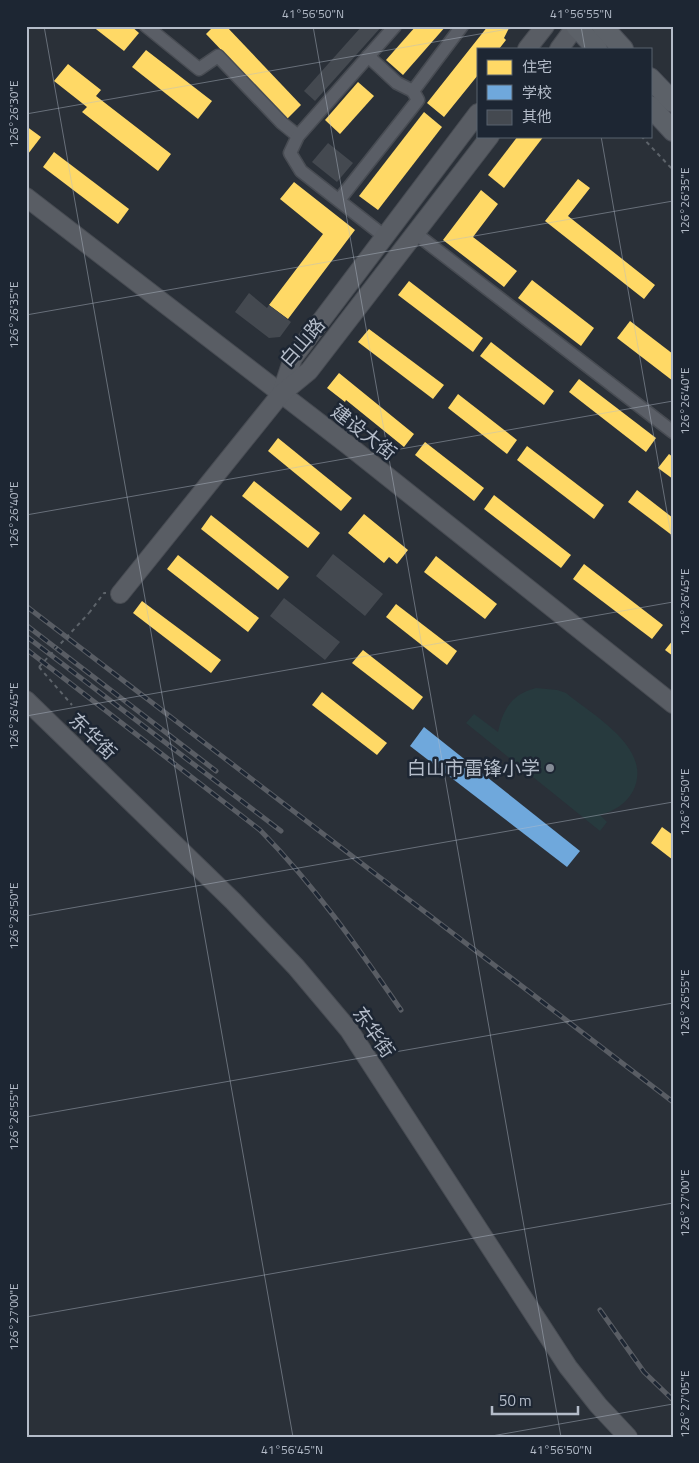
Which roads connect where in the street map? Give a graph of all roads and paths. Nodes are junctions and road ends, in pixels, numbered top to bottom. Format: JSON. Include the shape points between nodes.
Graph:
{"nodes":[{"id":1,"x":146,"y":26,"type":"edge"},
{"id":2,"x":395,"y":26,"type":"edge"},
{"id":3,"x":462,"y":26,"type":"edge"},
{"id":4,"x":545,"y":26,"type":"edge"},
{"id":5,"x":576,"y":26,"type":"edge"},
{"id":6,"x":602,"y":26,"type":"edge"},
{"id":7,"x":528,"y":48,"type":"edge"},
{"id":8,"x":560,"y":48,"type":"edge"},
{"id":9,"x":596,"y":48,"type":"edge"},
{"id":10,"x":622,"y":48,"type":"edge"},
{"id":11,"x":368,"y":56,"type":"junction"},
{"id":12,"x":652,"y":80,"type":"edge"},
{"id":13,"x":413,"y":91,"type":"junction"},
{"id":14,"x":673,"y":102,"type":"edge"},
{"id":15,"x":652,"y":108,"type":"edge"},
{"id":16,"x":477,"y":114,"type":"edge"},
{"id":17,"x":673,"y":130,"type":"edge"},
{"id":18,"x":298,"y":136,"type":"junction"},
{"id":19,"x":488,"y":138,"type":"edge"},
{"id":20,"x":643,"y":138,"type":"edge"},
{"id":21,"x":673,"y":170,"type":"edge"},
{"id":22,"x":26,"y":197,"type":"edge"},
{"id":23,"x":338,"y":200,"type":"junction"},
{"id":24,"x":415,"y":233,"type":"junction"},
{"id":25,"x":384,"y":236,"type":"junction"},
{"id":26,"x":281,"y":394,"type":"junction"},
{"id":27,"x":673,"y":432,"type":"edge"},
{"id":28,"x":120,"y":594,"type":"joint"},
{"id":29,"x":26,"y":700,"type":"edge"},
{"id":30,"x":673,"y":704,"type":"edge"},
{"id":31,"x":72,"y":705,"type":"dead end"},
{"id":32,"x":628,"y":1437,"type":"edge"}],
"edges":[{"from":1,"to":18,"type":"street","via":[[199,69],[218,56]]},
{"from":2,"to":11,"type":"street"},
{"from":3,"to":13,"type":"street"},
{"from":4,"to":7,"type":"street"},
{"from":5,"to":8,"type":"street"},
{"from":5,"to":9,"type":"main road"},
{"from":6,"to":10,"type":"main road"},
{"from":11,"to":13,"type":"street","via":[[397,83]]},
{"from":11,"to":18,"type":"street"},
{"from":12,"to":14,"type":"main road"},
{"from":13,"to":23,"type":"street","via":[[418,100]]},
{"from":15,"to":17,"type":"main road"},
{"from":16,"to":25,"type":"street"},
{"from":18,"to":23,"type":"street","via":[[290,153],[295,163]]},
{"from":19,"to":24,"type":"street","name":"白山路"},
{"from":20,"to":21,"type":"path"},
{"from":22,"to":26,"type":"street","name":"建设大街"},
{"from":23,"to":25,"type":"street"},
{"from":24,"to":26,"type":"street","name":"白山路","via":[[309,372]]},
{"from":24,"to":27,"type":"street"},
{"from":25,"to":26,"type":"street","via":[[293,358]]},
{"from":26,"to":28,"type":"street","name":"白山路"},
{"from":26,"to":30,"type":"street","name":"建设大街"},
{"from":28,"to":31,"type":"path","bridge":true,"via":[[104,593],[39,666]]},
{"from":29,"to":32,"type":"street","name":"东华街","via":[[233,900],[343,1023],[568,1367]]}]}
